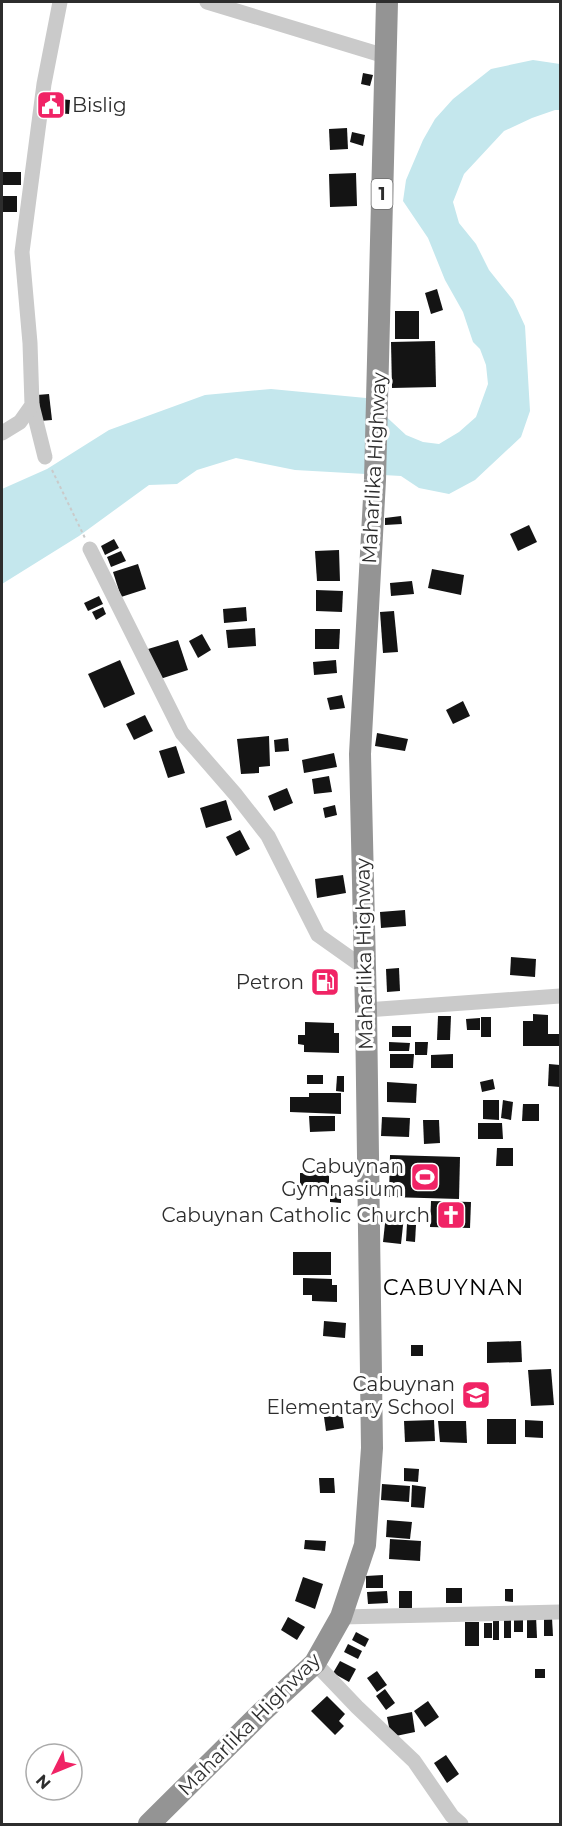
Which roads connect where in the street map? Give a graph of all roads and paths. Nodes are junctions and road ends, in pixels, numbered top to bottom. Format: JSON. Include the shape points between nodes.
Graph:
{"nodes":[{"id":1,"x":60,"y":2,"type":"edge"},
{"id":2,"x":207,"y":2,"type":"edge"},
{"id":3,"x":387,"y":2,"type":"edge"},
{"id":4,"x":385,"y":56,"type":"junction"},
{"id":5,"x":32,"y":405,"type":"junction"},
{"id":6,"x":2,"y":434,"type":"edge"},
{"id":7,"x":45,"y":457,"type":"joint"},
{"id":8,"x":90,"y":549,"type":"joint"},
{"id":9,"x":366,"y":969,"type":"junction"},
{"id":10,"x":561,"y":996,"type":"edge"},
{"id":11,"x":366,"y":1010,"type":"junction"},
{"id":12,"x":561,"y":1612,"type":"edge"},
{"id":13,"x":341,"y":1617,"type":"junction"},
{"id":14,"x":315,"y":1663,"type":"junction"},
{"id":15,"x":148,"y":1824,"type":"edge"},
{"id":16,"x":461,"y":1824,"type":"edge"}],
"edges":[{"from":1,"to":5,"type":"street","via":[[44,84],[22,252]]},
{"from":2,"to":4,"type":"street"},
{"from":3,"to":4,"type":"highway","name":"Maharlika Highway","number":"1"},
{"from":4,"to":9,"type":"highway","name":"Maharlika Highway","number":"1","via":[[375,480],[360,754]]},
{"from":5,"to":6,"type":"street","via":[[20,422]]},
{"from":5,"to":7,"type":"street"},
{"from":7,"to":8,"type":"path"},
{"from":8,"to":9,"type":"street","via":[[182,733],[268,836],[318,935]]},
{"from":9,"to":11,"type":"highway","name":"Maharlika Highway","number":"1"},
{"from":10,"to":11,"type":"street"},
{"from":11,"to":13,"type":"highway","name":"Maharlika Highway","number":"1","via":[[372,1448],[365,1545]]},
{"from":12,"to":13,"type":"street"},
{"from":13,"to":14,"type":"highway","name":"Maharlika Highway","number":"1"},
{"from":14,"to":15,"type":"highway","name":"Maharlika Highway","number":"1"},
{"from":14,"to":16,"type":"street","via":[[414,1761]]}]}
